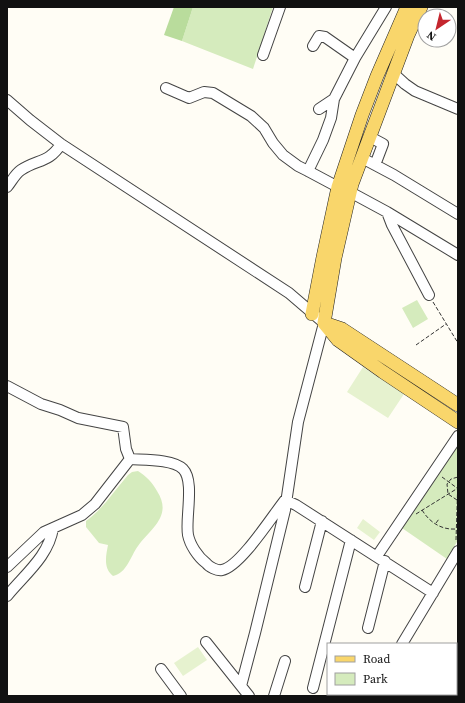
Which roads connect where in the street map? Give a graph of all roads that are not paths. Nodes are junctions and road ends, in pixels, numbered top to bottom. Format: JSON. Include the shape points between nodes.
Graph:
{"nodes":[{"id":1,"x":280,"y":7,"type":"edge"},
{"id":2,"x":386,"y":7,"type":"edge"},
{"id":3,"x":407,"y":7,"type":"edge"},
{"id":4,"x":421,"y":7,"type":"edge"},
{"id":5,"x":313,"y":46,"type":"dead end"},
{"id":6,"x":263,"y":55,"type":"dead end"},
{"id":7,"x":355,"y":58,"type":"junction"},
{"id":8,"x":394,"y":74,"type":"junction"},
{"id":9,"x":166,"y":88,"type":"dead end"},
{"id":10,"x":334,"y":99,"type":"junction"},
{"id":11,"x":7,"y":100,"type":"edge"},
{"id":12,"x":319,"y":109,"type":"dead end"},
{"id":13,"x":458,"y":109,"type":"edge"},
{"id":14,"x":370,"y":137,"type":"junction"},
{"id":15,"x":61,"y":144,"type":"junction"},
{"id":16,"x":362,"y":158,"type":"junction"},
{"id":17,"x":375,"y":165,"type":"junction"},
{"id":18,"x":308,"y":171,"type":"junction"},
{"id":19,"x":7,"y":187,"type":"edge"},
{"id":20,"x":344,"y":190,"type":"junction"},
{"id":21,"x":387,"y":212,"type":"junction"},
{"id":22,"x":458,"y":214,"type":"edge"},
{"id":23,"x":458,"y":255,"type":"edge"},
{"id":24,"x":428,"y":295,"type":"road end"},
{"id":25,"x":312,"y":314,"type":"junction"},
{"id":26,"x":324,"y":323,"type":"junction"},
{"id":27,"x":7,"y":386,"type":"edge"},
{"id":28,"x":458,"y":406,"type":"edge"},
{"id":29,"x":458,"y":422,"type":"edge"},
{"id":30,"x":458,"y":436,"type":"edge"},
{"id":31,"x":130,"y":459,"type":"junction"},
{"id":32,"x":286,"y":500,"type":"junction"},
{"id":33,"x":322,"y":521,"type":"junction"},
{"id":34,"x":53,"y":528,"type":"junction"},
{"id":35,"x":351,"y":540,"type":"junction"},
{"id":36,"x":457,"y":554,"type":"edge"},
{"id":37,"x":381,"y":558,"type":"junction"},
{"id":38,"x":7,"y":567,"type":"edge"},
{"id":39,"x":305,"y":587,"type":"dead end"},
{"id":40,"x":433,"y":593,"type":"junction"},
{"id":41,"x":7,"y":596,"type":"edge"},
{"id":42,"x":368,"y":628,"type":"dead end"},
{"id":43,"x":206,"y":642,"type":"dead end"},
{"id":44,"x":403,"y":643,"type":"edge"},
{"id":45,"x":285,"y":661,"type":"dead end"},
{"id":46,"x":161,"y":669,"type":"dead end"},
{"id":47,"x":241,"y":686,"type":"junction"},
{"id":48,"x":313,"y":688,"type":"dead end"},
{"id":49,"x":181,"y":696,"type":"edge"},
{"id":50,"x":249,"y":696,"type":"edge"},
{"id":51,"x":274,"y":696,"type":"edge"}],
"edges":[{"from":1,"to":6,"type":"street"},
{"from":2,"to":7,"type":"street"},
{"from":3,"to":20,"type":"main road","via":[[362,115]]},
{"from":4,"to":8,"type":"main road"},
{"from":5,"to":7,"type":"street","via":[[319,36],[325,37]]},
{"from":7,"to":10,"type":"street"},
{"from":8,"to":13,"type":"street","via":[[415,92]]},
{"from":8,"to":14,"type":"main road"},
{"from":9,"to":18,"type":"street","via":[[188,98],[204,92],[213,93],[251,116],[264,128],[283,155]]},
{"from":10,"to":12,"type":"street"},
{"from":10,"to":18,"type":"street","via":[[331,118]]},
{"from":11,"to":15,"type":"street"},
{"from":14,"to":16,"type":"main road"},
{"from":14,"to":17,"type":"street","via":[[383,144]]},
{"from":15,"to":19,"type":"street","via":[[47,159],[21,170]]},
{"from":15,"to":25,"type":"street","via":[[289,293]]},
{"from":16,"to":17,"type":"street"},
{"from":16,"to":20,"type":"main road"},
{"from":17,"to":22,"type":"street"},
{"from":18,"to":20,"type":"street"},
{"from":20,"to":21,"type":"street"},
{"from":20,"to":25,"type":"main road","via":[[327,235]]},
{"from":20,"to":26,"type":"main road"},
{"from":21,"to":23,"type":"street"},
{"from":21,"to":24,"type":"street"},
{"from":25,"to":26,"type":"street"},
{"from":26,"to":28,"type":"main road","via":[[342,329]]},
{"from":26,"to":29,"type":"main road","via":[[338,340]]},
{"from":26,"to":32,"type":"street","via":[[298,422]]},
{"from":27,"to":31,"type":"street","via":[[41,404],[78,418],[123,427]]},
{"from":30,"to":37,"type":"street"},
{"from":31,"to":32,"type":"street","via":[[171,463],[185,470],[189,488],[188,536],[191,545],[206,564],[214,568],[222,570],[240,557]]},
{"from":31,"to":34,"type":"street","via":[[95,504],[82,515]]},
{"from":32,"to":33,"type":"street"},
{"from":32,"to":47,"type":"street","via":[[273,563]]},
{"from":33,"to":35,"type":"street"},
{"from":33,"to":39,"type":"street"},
{"from":34,"to":38,"type":"street","via":[[32,542]]},
{"from":34,"to":41,"type":"street","via":[[41,557]]},
{"from":35,"to":37,"type":"street"},
{"from":35,"to":48,"type":"street"},
{"from":36,"to":40,"type":"street"},
{"from":37,"to":40,"type":"street"},
{"from":37,"to":42,"type":"street"},
{"from":40,"to":44,"type":"street"},
{"from":43,"to":47,"type":"street"},
{"from":45,"to":51,"type":"street"},
{"from":46,"to":49,"type":"street"},
{"from":47,"to":50,"type":"street"}]}
